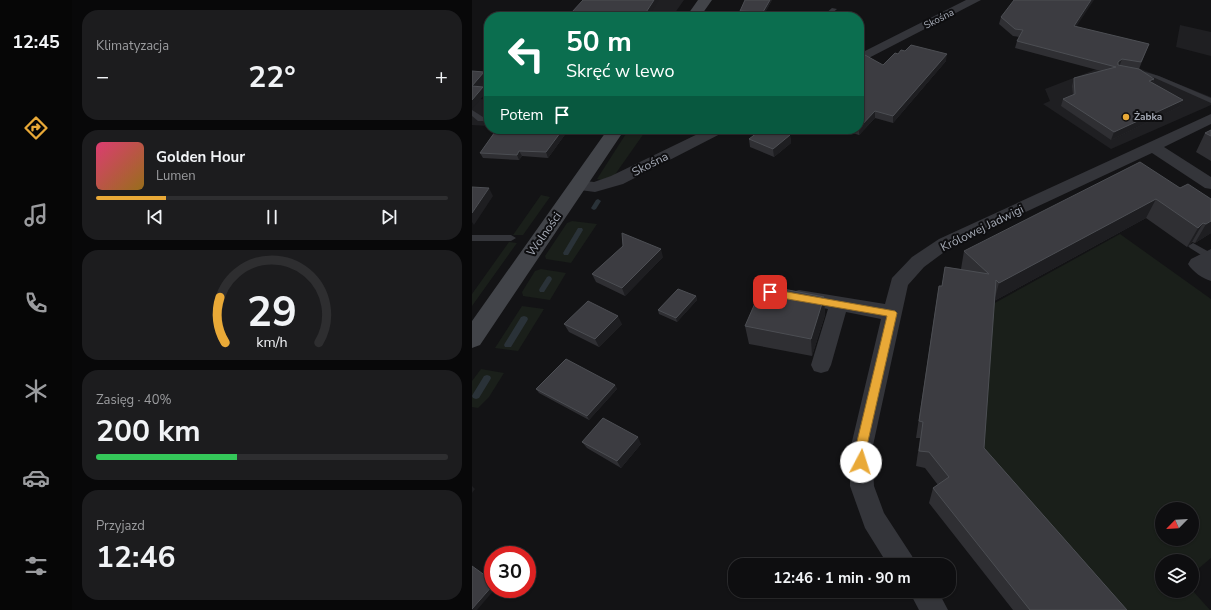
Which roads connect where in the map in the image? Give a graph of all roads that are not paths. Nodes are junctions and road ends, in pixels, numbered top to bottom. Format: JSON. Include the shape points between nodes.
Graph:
{"nodes":[{"id":1,"x":705,"y":0,"type":"edge"},
{"id":2,"x":975,"y":0,"type":"edge"},
{"id":3,"x":834,"y":9,"type":"dead end"},
{"id":4,"x":697,"y":12,"type":"edge"},
{"id":5,"x":830,"y":12,"type":"edge"},
{"id":6,"x":864,"y":56,"type":"edge"},
{"id":7,"x":1126,"y":70,"type":"edge"},
{"id":8,"x":1211,"y":101,"type":"edge"},
{"id":9,"x":472,"y":112,"type":"edge"},
{"id":10,"x":1211,"y":118,"type":"edge"},
{"id":11,"x":484,"y":119,"type":"edge"},
{"id":12,"x":614,"y":134,"type":"edge"},
{"id":13,"x":709,"y":134,"type":"edge"},
{"id":14,"x":1153,"y":147,"type":"junction"},
{"id":15,"x":1211,"y":184,"type":"edge"},
{"id":16,"x":578,"y":185,"type":"junction"},
{"id":17,"x":472,"y":238,"type":"edge"},
{"id":18,"x":511,"y":238,"type":"dead end"},
{"id":19,"x":1193,"y":246,"type":"edge"},
{"id":20,"x":1210,"y":256,"type":"edge"},
{"id":21,"x":1211,"y":274,"type":"edge"},
{"id":22,"x":785,"y":295,"type":"edge"},
{"id":23,"x":839,"y":303,"type":"junction"},
{"id":24,"x":892,"y":313,"type":"junction"},
{"id":25,"x":472,"y":339,"type":"edge"},
{"id":26,"x":821,"y":365,"type":"dead end"},
{"id":27,"x":898,"y":558,"type":"edge"},
{"id":28,"x":927,"y":598,"type":"edge"},
{"id":29,"x":935,"y":610,"type":"edge"}],
"edges":[{"from":1,"to":4,"type":"street"},
{"from":2,"to":6,"type":"street","name":"Skośna"},
{"from":3,"to":5,"type":"lane"},
{"from":7,"to":8,"type":"lane","via":[[1157,77]]},
{"from":9,"to":11,"type":"lane"},
{"from":10,"to":14,"type":"street","name":"Królowej Jadwigi"},
{"from":12,"to":16,"type":"street","name":"Wolności"},
{"from":13,"to":16,"type":"street","name":"Skośna","via":[[617,180],[595,187]]},
{"from":14,"to":15,"type":"street"},
{"from":14,"to":24,"type":"street","name":"Królowej Jadwigi","via":[[945,243],[918,262],[899,283]]},
{"from":16,"to":25,"type":"street","name":"Wolności"},
{"from":17,"to":18,"type":"lane"},
{"from":19,"to":20,"type":"lane"},
{"from":20,"to":21,"type":"street","via":[[1197,264]]},
{"from":22,"to":23,"type":"street"},
{"from":23,"to":24,"type":"street"},
{"from":23,"to":26,"type":"street"},
{"from":24,"to":27,"type":"street","name":"Królowej Jadwigi","via":[[861,450],[862,486],[874,520]]},
{"from":28,"to":29,"type":"street"}]}
